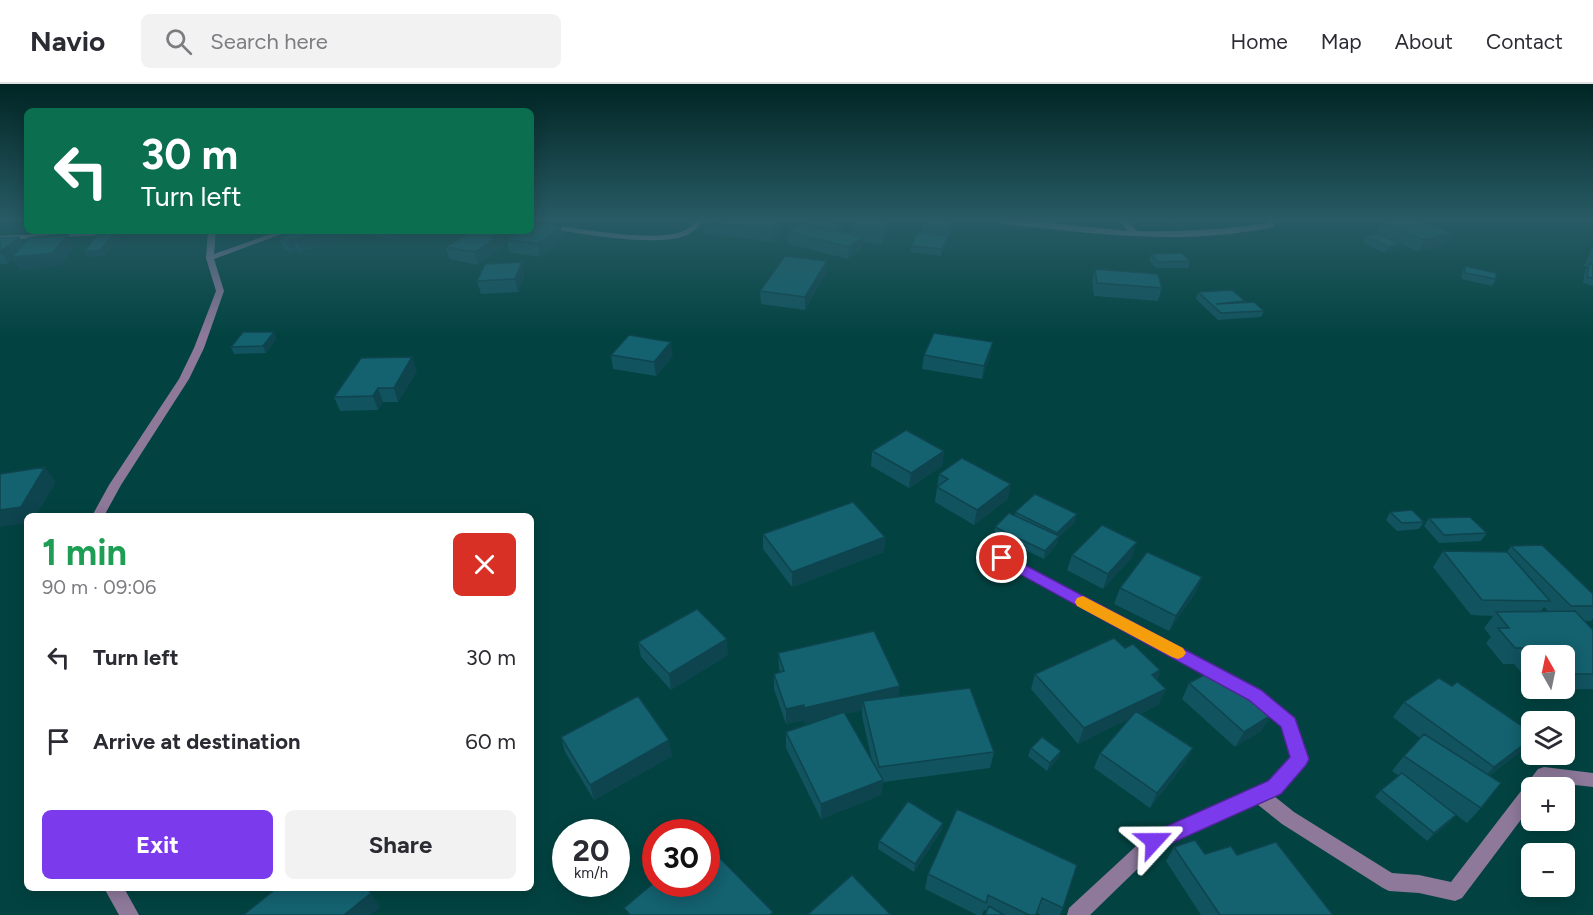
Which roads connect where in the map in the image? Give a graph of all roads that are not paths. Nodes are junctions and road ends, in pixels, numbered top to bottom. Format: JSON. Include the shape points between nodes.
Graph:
{"nodes":[{"id":1,"x":210,"y":258,"type":"edge"},
{"id":2,"x":100,"y":513,"type":"edge"},
{"id":3,"x":1002,"y":558,"type":"dead end"},
{"id":4,"x":1542,"y":777,"type":"edge"},
{"id":5,"x":1568,"y":777,"type":"edge"},
{"id":6,"x":1575,"y":778,"type":"edge"},
{"id":7,"x":1593,"y":780,"type":"edge"},
{"id":8,"x":1258,"y":794,"type":"junction"},
{"id":9,"x":1521,"y":805,"type":"edge"},
{"id":10,"x":115,"y":891,"type":"edge"},
{"id":11,"x":130,"y":915,"type":"edge"},
{"id":12,"x":1076,"y":915,"type":"edge"}],
"edges":[{"from":1,"to":2,"type":"street","via":[[220,291],[199,348],[184,379]]},
{"from":3,"to":8,"type":"street","via":[[1255,695],[1288,723],[1300,759],[1274,788]]},
{"from":4,"to":5,"type":"street"},
{"from":6,"to":7,"type":"street"},
{"from":8,"to":9,"type":"street","via":[[1288,818],[1389,882],[1455,892]]},
{"from":8,"to":12,"type":"street","via":[[1154,841]]},
{"from":10,"to":11,"type":"street"}]}
